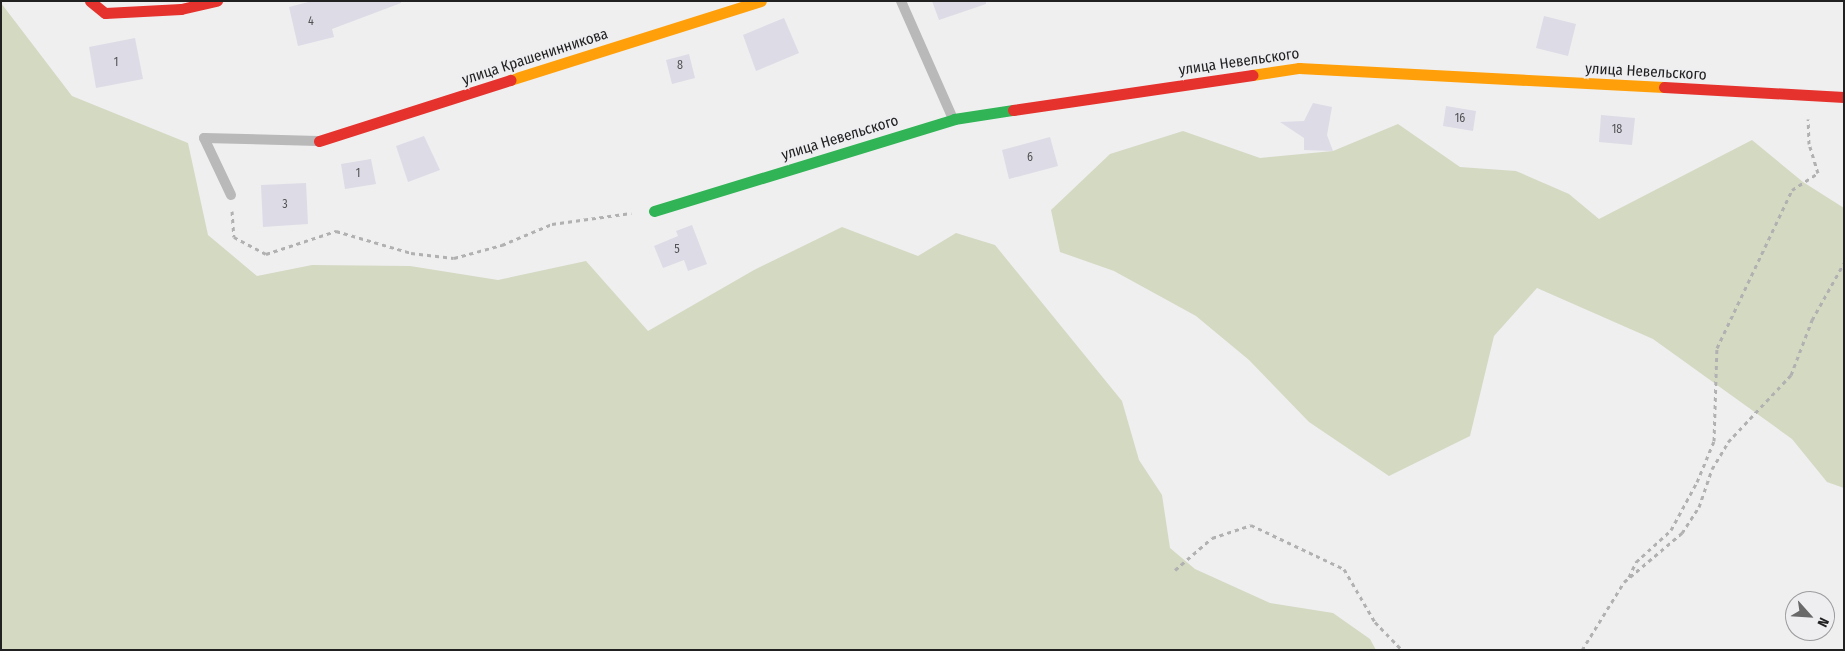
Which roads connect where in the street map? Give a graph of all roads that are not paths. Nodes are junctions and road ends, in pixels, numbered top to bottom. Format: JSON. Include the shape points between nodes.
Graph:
{"nodes":[{"id":1,"x":90,"y":1,"type":"edge"},
{"id":2,"x":217,"y":1,"type":"edge"},
{"id":3,"x":761,"y":1,"type":"edge"},
{"id":4,"x":901,"y":1,"type":"edge"},
{"id":5,"x":1844,"y":97,"type":"edge"},
{"id":6,"x":954,"y":119,"type":"junction"},
{"id":7,"x":319,"y":141,"type":"joint"},
{"id":8,"x":231,"y":195,"type":"road end"},
{"id":9,"x":654,"y":211,"type":"road end"}],
"edges":[{"from":1,"to":2,"type":"street","via":[[105,13],[181,9]]},
{"from":3,"to":7,"type":"street","name":"улица Крашенинникова"},
{"from":4,"to":6,"type":"lane"},
{"from":5,"to":6,"type":"street","name":"улица Невельского","via":[[1300,68]]},
{"from":6,"to":9,"type":"street","name":"улица Невельского"},
{"from":7,"to":8,"type":"lane","via":[[204,138]]}]}
